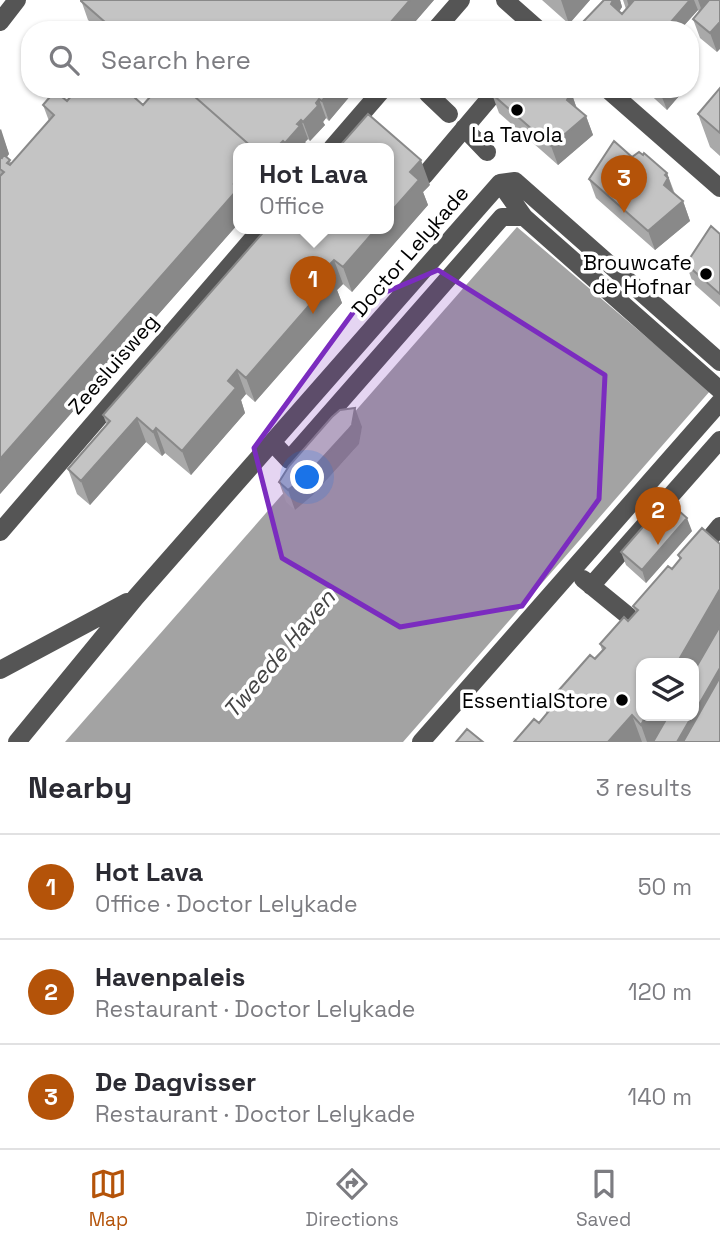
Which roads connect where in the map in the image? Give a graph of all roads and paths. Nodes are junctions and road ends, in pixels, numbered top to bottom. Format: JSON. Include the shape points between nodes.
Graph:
{"nodes":[{"id":1,"x":17,"y":0,"type":"edge"},
{"id":2,"x":461,"y":0,"type":"edge"},
{"id":3,"x":505,"y":0,"type":"edge"},
{"id":4,"x":443,"y":21,"type":"edge"},
{"id":5,"x":529,"y":21,"type":"edge"},
{"id":6,"x":0,"y":22,"type":"edge"},
{"id":7,"x":375,"y":98,"type":"edge"},
{"id":8,"x":432,"y":98,"type":"edge"},
{"id":9,"x":490,"y":98,"type":"edge"},
{"id":10,"x":617,"y":98,"type":"edge"},
{"id":11,"x":449,"y":114,"type":"dead end"},
{"id":12,"x":464,"y":128,"type":"junction"},
{"id":13,"x":336,"y":143,"type":"edge"},
{"id":14,"x":487,"y":152,"type":"dead end"},
{"id":15,"x":424,"y":176,"type":"edge"},
{"id":16,"x":500,"y":183,"type":"junction"},
{"id":17,"x":720,"y":188,"type":"edge"},
{"id":18,"x":524,"y":216,"type":"junction"},
{"id":19,"x":257,"y":234,"type":"edge"},
{"id":20,"x":720,"y":362,"type":"edge"},
{"id":21,"x":720,"y":390,"type":"edge"},
{"id":22,"x":720,"y":402,"type":"edge"},
{"id":23,"x":720,"y":440,"type":"edge"},
{"id":24,"x":273,"y":443,"type":"junction"},
{"id":25,"x":720,"y":526,"type":"edge"},
{"id":26,"x":0,"y":531,"type":"edge"},
{"id":27,"x":685,"y":567,"type":"edge"},
{"id":28,"x":571,"y":570,"type":"junction"},
{"id":29,"x":591,"y":586,"type":"junction"},
{"id":30,"x":136,"y":597,"type":"junction"},
{"id":31,"x":637,"y":624,"type":"edge"},
{"id":32,"x":0,"y":670,"type":"edge"},
{"id":33,"x":17,"y":742,"type":"edge"},
{"id":34,"x":421,"y":742,"type":"edge"}],
"edges":[{"from":1,"to":6,"type":"street"},
{"from":2,"to":4,"type":"street"},
{"from":3,"to":5,"type":"street"},
{"from":7,"to":13,"type":"street"},
{"from":8,"to":11,"type":"street"},
{"from":9,"to":12,"type":"street"},
{"from":10,"to":17,"type":"street"},
{"from":12,"to":14,"type":"street"},
{"from":12,"to":15,"type":"street"},
{"from":16,"to":18,"type":"street"},
{"from":16,"to":20,"type":"street","name":"Doctor Lelykade","via":[[515,181]]},
{"from":16,"to":24,"type":"street","name":"Doctor Lelykade"},
{"from":18,"to":21,"type":"street"},
{"from":18,"to":24,"type":"street","via":[[502,217],[289,460]]},
{"from":19,"to":26,"type":"street","name":"Zeesluisweg"},
{"from":22,"to":28,"type":"street"},
{"from":23,"to":29,"type":"street"},
{"from":24,"to":30,"type":"street","name":"Doctor Lelykade"},
{"from":25,"to":27,"type":"street"},
{"from":28,"to":29,"type":"street"},
{"from":28,"to":34,"type":"street"},
{"from":29,"to":31,"type":"street"},
{"from":30,"to":32,"type":"street","name":"Doctor Lelykade"},
{"from":30,"to":33,"type":"street","name":"Doctor Lelykade"}]}
